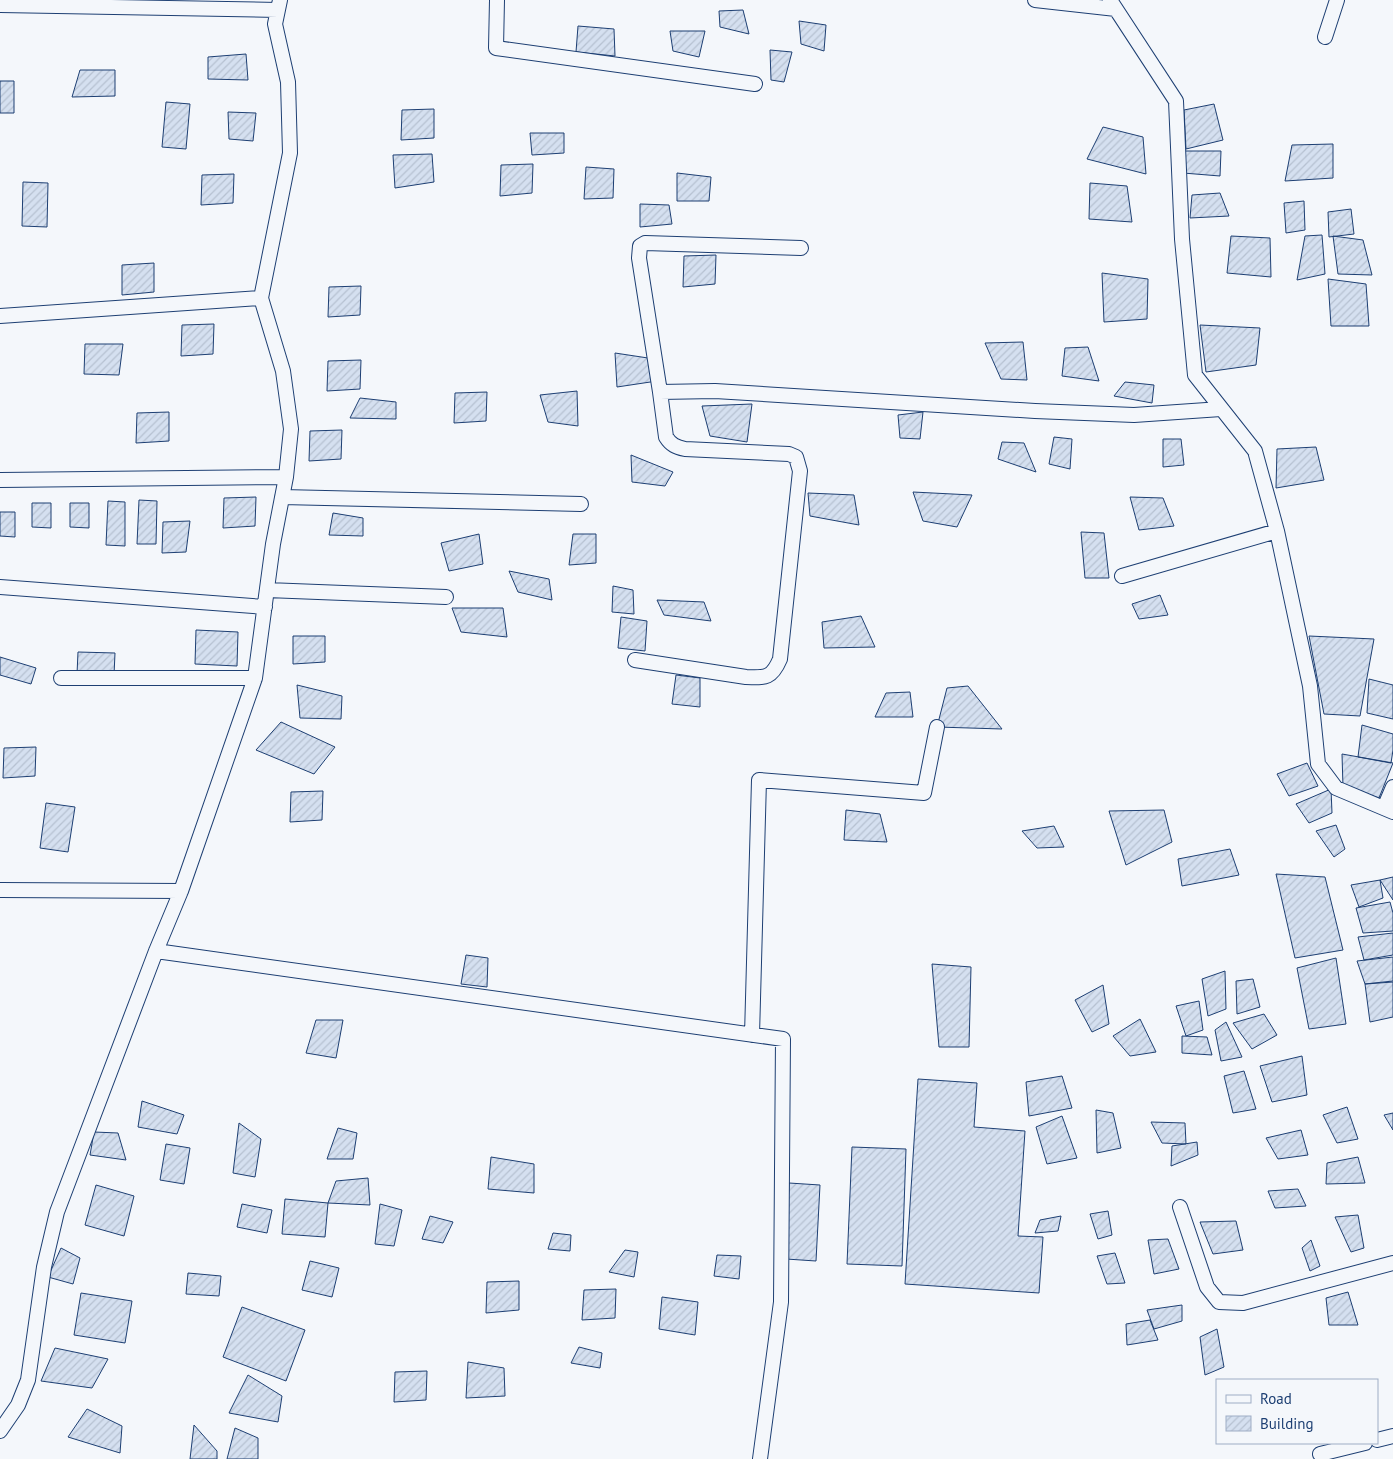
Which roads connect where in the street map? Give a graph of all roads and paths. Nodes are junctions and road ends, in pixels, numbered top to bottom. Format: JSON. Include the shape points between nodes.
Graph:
{"nodes":[{"id":1,"x":497,"y":0,"type":"edge"},
{"id":2,"x":1035,"y":0,"type":"edge"},
{"id":3,"x":1337,"y":0,"type":"edge"},
{"id":4,"x":0,"y":5,"type":"edge"},
{"id":5,"x":279,"y":5,"type":"edge"},
{"id":6,"x":1113,"y":5,"type":"edge"},
{"id":7,"x":1326,"y":37,"type":"dead end"},
{"id":8,"x":756,"y":84,"type":"dead end"},
{"id":9,"x":801,"y":248,"type":"dead end"},
{"id":10,"x":261,"y":298,"type":"junction"},
{"id":11,"x":0,"y":316,"type":"edge"},
{"id":12,"x":660,"y":392,"type":"junction"},
{"id":13,"x":1221,"y":410,"type":"junction"},
{"id":14,"x":286,"y":477,"type":"junction"},
{"id":15,"x":0,"y":480,"type":"edge"},
{"id":16,"x":282,"y":497,"type":"junction"},
{"id":17,"x":581,"y":504,"type":"dead end"},
{"id":18,"x":1277,"y":530,"type":"junction"},
{"id":19,"x":1122,"y":576,"type":"dead end"},
{"id":20,"x":0,"y":587,"type":"edge"},
{"id":21,"x":267,"y":590,"type":"junction"},
{"id":22,"x":446,"y":597,"type":"dead end"},
{"id":23,"x":265,"y":607,"type":"junction"},
{"id":24,"x":635,"y":660,"type":"dead end"},
{"id":25,"x":61,"y":678,"type":"dead end"},
{"id":26,"x":255,"y":678,"type":"junction"},
{"id":27,"x":937,"y":727,"type":"dead end"},
{"id":28,"x":1393,"y":787,"type":"edge"},
{"id":29,"x":1388,"y":810,"type":"edge"},
{"id":30,"x":0,"y":890,"type":"edge"},
{"id":31,"x":181,"y":892,"type":"junction"},
{"id":32,"x":156,"y":951,"type":"junction"},
{"id":33,"x":752,"y":1034,"type":"junction"},
{"id":34,"x":1180,"y":1206,"type":"dead end"},
{"id":35,"x":1393,"y":1263,"type":"edge"},
{"id":36,"x":0,"y":1431,"type":"edge"},
{"id":37,"x":1393,"y":1436,"type":"edge"},
{"id":38,"x":1378,"y":1440,"type":"edge"},
{"id":39,"x":1361,"y":1444,"type":"edge"},
{"id":40,"x":1320,"y":1454,"type":"dead end"},
{"id":41,"x":760,"y":1459,"type":"edge"}],
"edges":[{"from":1,"to":8,"type":"street","via":[[496,48]]},
{"from":2,"to":6,"type":"street"},
{"from":3,"to":7,"type":"street"},
{"from":4,"to":5,"type":"street"},
{"from":5,"to":10,"type":"street","via":[[275,24],[288,82],[290,153]]},
{"from":6,"to":13,"type":"street","via":[[1176,101],[1182,240],[1195,375]]},
{"from":9,"to":12,"type":"street","via":[[642,244],[639,258]]},
{"from":10,"to":11,"type":"street"},
{"from":10,"to":14,"type":"street","via":[[283,372],[292,429]]},
{"from":12,"to":13,"type":"street","via":[[715,391],[1134,415]]},
{"from":12,"to":24,"type":"street","via":[[666,437],[672,445],[686,449],[789,454],[796,458],[800,471],[780,659],[776,670],[760,678]]},
{"from":13,"to":18,"type":"street","via":[[1255,451]]},
{"from":14,"to":15,"type":"street"},
{"from":14,"to":16,"type":"street"},
{"from":16,"to":17,"type":"street"},
{"from":16,"to":21,"type":"street"},
{"from":18,"to":19,"type":"street"},
{"from":18,"to":29,"type":"street","via":[[1310,686],[1318,764],[1336,788]]},
{"from":20,"to":23,"type":"street"},
{"from":21,"to":22,"type":"street"},
{"from":21,"to":23,"type":"street"},
{"from":23,"to":26,"type":"street"},
{"from":25,"to":26,"type":"street"},
{"from":26,"to":31,"type":"street"},
{"from":27,"to":33,"type":"street","via":[[924,793],[758,780]]},
{"from":28,"to":29,"type":"street"},
{"from":30,"to":31,"type":"street"},
{"from":31,"to":32,"type":"street"},
{"from":32,"to":33,"type":"street"},
{"from":32,"to":36,"type":"street","via":[[57,1212],[44,1267],[28,1380],[18,1405]]},
{"from":33,"to":41,"type":"street","via":[[783,1039],[781,1302]]},
{"from":34,"to":35,"type":"street","via":[[1207,1287],[1218,1302],[1243,1302]]},
{"from":37,"to":38,"type":"street"},
{"from":39,"to":40,"type":"street"}]}
